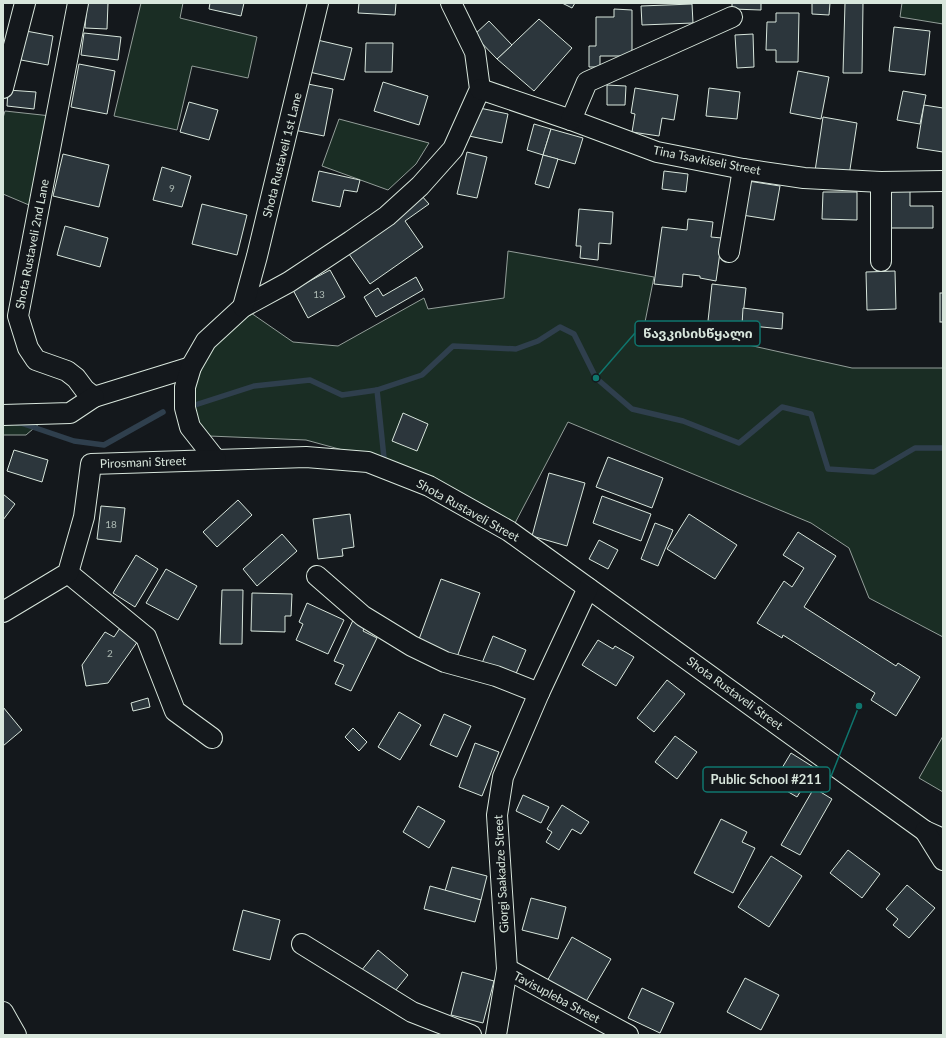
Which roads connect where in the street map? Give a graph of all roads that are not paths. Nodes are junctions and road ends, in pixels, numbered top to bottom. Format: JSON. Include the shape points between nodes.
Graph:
{"nodes":[{"id":1,"x":25,"y":3,"type":"edge"},
{"id":2,"x":78,"y":3,"type":"edge"},
{"id":3,"x":318,"y":3,"type":"edge"},
{"id":4,"x":451,"y":3,"type":"edge"},
{"id":5,"x":732,"y":17,"type":"dead end"},
{"id":6,"x":3,"y":88,"type":"edge"},
{"id":7,"x":480,"y":89,"type":"junction"},
{"id":8,"x":571,"y":120,"type":"junction"},
{"id":9,"x":744,"y":169,"type":"junction"},
{"id":10,"x":943,"y":181,"type":"edge"},
{"id":11,"x":881,"y":182,"type":"junction"},
{"id":12,"x":729,"y":252,"type":"dead end"},
{"id":13,"x":881,"y":261,"type":"dead end"},
{"id":14,"x":243,"y":307,"type":"junction"},
{"id":15,"x":191,"y":367,"type":"junction"},
{"id":16,"x":94,"y":397,"type":"junction"},
{"id":17,"x":3,"y":415,"type":"edge"},
{"id":18,"x":216,"y":460,"type":"junction"},
{"id":19,"x":68,"y":573,"type":"junction"},
{"id":20,"x":317,"y":576,"type":"dead end"},
{"id":21,"x":588,"y":588,"type":"junction"},
{"id":22,"x":3,"y":612,"type":"edge"},
{"id":23,"x":539,"y":693,"type":"junction"},
{"id":24,"x":212,"y":738,"type":"dead end"},
{"id":25,"x":934,"y":835,"type":"edge"},
{"id":26,"x":943,"y":860,"type":"edge"},
{"id":27,"x":302,"y":944,"type":"dead end"},
{"id":28,"x":507,"y":969,"type":"junction"},
{"id":29,"x":3,"y":1012,"type":"edge"},
{"id":30,"x":16,"y":1035,"type":"edge"},
{"id":31,"x":471,"y":1035,"type":"edge"},
{"id":32,"x":496,"y":1035,"type":"edge"},
{"id":33,"x":628,"y":1035,"type":"edge"}],
"edges":[{"from":1,"to":6,"type":"street"},
{"from":2,"to":16,"type":"street","name":"Shota Rustaveli 2nd Lane","via":[[18,316],[28,348],[36,360],[66,371]]},
{"from":3,"to":14,"type":"street","name":"Shota Rustaveli 1st Lane"},
{"from":4,"to":7,"type":"street","via":[[475,52]]},
{"from":5,"to":8,"type":"street","via":[[587,82]]},
{"from":7,"to":8,"type":"street","name":"Tina Tsavkiseli Street"},
{"from":7,"to":14,"type":"street","via":[[453,149],[420,186],[387,216],[351,242],[290,282]]},
{"from":8,"to":9,"type":"street","name":"Tina Tsavkiseli Street","via":[[657,152]]},
{"from":9,"to":11,"type":"street","name":"Tina Tsavkiseli Street","via":[[804,178]]},
{"from":9,"to":12,"type":"street"},
{"from":10,"to":11,"type":"street","name":"Tina Tsavkiseli Street"},
{"from":11,"to":13,"type":"street"},
{"from":14,"to":15,"type":"street","via":[[206,341]]},
{"from":15,"to":16,"type":"street"},
{"from":15,"to":18,"type":"street","via":[[185,387],[185,408],[190,427]]},
{"from":16,"to":17,"type":"street","via":[[70,413]]},
{"from":18,"to":19,"type":"street","name":"Pirosmani Street","via":[[91,464],[84,517]]},
{"from":18,"to":21,"type":"street","name":"Shota Rustaveli Street","via":[[306,457],[368,462],[429,486],[510,531]]},
{"from":19,"to":22,"type":"street"},
{"from":19,"to":24,"type":"street","via":[[146,638],[175,711]]},
{"from":20,"to":23,"type":"street","via":[[363,616],[412,646],[445,662],[496,676]]},
{"from":21,"to":23,"type":"street","name":"Giorgi Saakadze Street"},
{"from":21,"to":25,"type":"street","name":"Shota Rustaveli Street"},
{"from":23,"to":28,"type":"street","name":"Giorgi Saakadze Street","via":[[503,777],[497,815]]},
{"from":25,"to":26,"type":"street"},
{"from":27,"to":31,"type":"street","via":[[412,1012]]},
{"from":28,"to":32,"type":"street","name":"Giorgi Saakadze Street"},
{"from":28,"to":33,"type":"street","name":"Tavisupleba Street"},
{"from":29,"to":30,"type":"street"}]}
